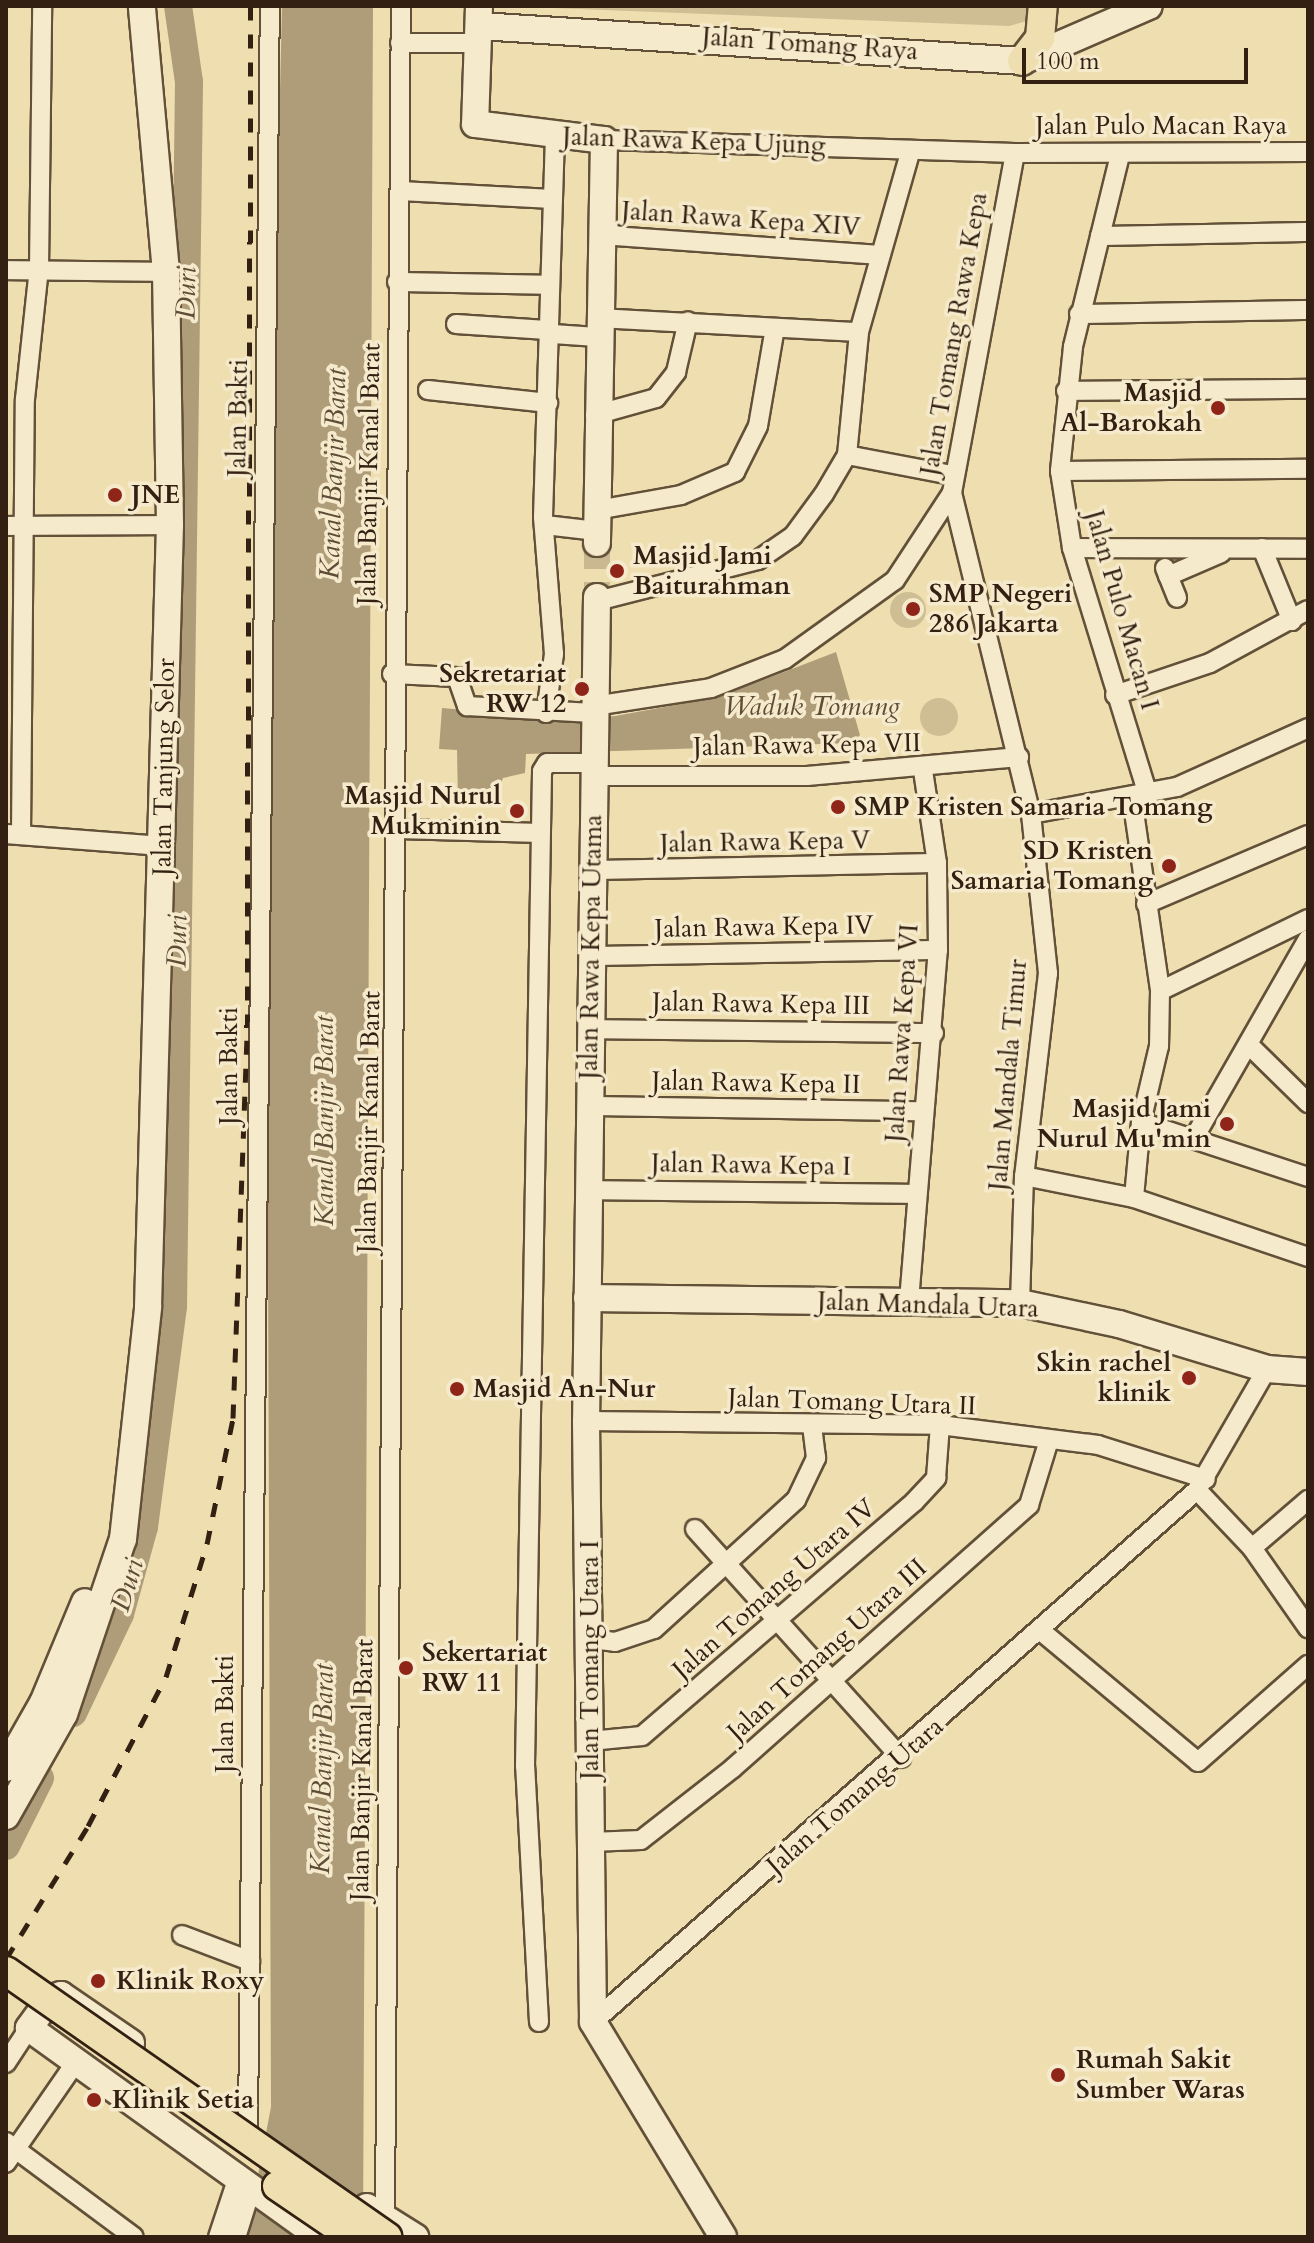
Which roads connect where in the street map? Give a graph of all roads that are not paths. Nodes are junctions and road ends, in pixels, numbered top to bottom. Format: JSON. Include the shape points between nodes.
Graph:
{"nodes":[{"id":1,"x":42,"y":6,"type":"edge"},
{"id":2,"x":142,"y":6,"type":"edge"},
{"id":3,"x":270,"y":6,"type":"edge"},
{"id":4,"x":401,"y":6,"type":"edge"},
{"id":5,"x":1043,"y":6,"type":"edge"},
{"id":6,"x":1149,"y":6,"type":"edge"},
{"id":7,"x":479,"y":21,"type":"edge"},
{"id":8,"x":400,"y":34,"type":"junction"},
{"id":9,"x":1022,"y":61,"type":"junction"},
{"id":10,"x":555,"y":136,"type":"junction"},
{"id":11,"x":604,"y":140,"type":"junction"},
{"id":12,"x":911,"y":150,"type":"junction"},
{"id":13,"x":1308,"y":152,"type":"edge"},
{"id":14,"x":1015,"y":153,"type":"junction"},
{"id":15,"x":1120,"y":155,"type":"junction"},
{"id":16,"x":400,"y":191,"type":"junction"},
{"id":17,"x":553,"y":199,"type":"junction"},
{"id":18,"x":1308,"y":232,"type":"edge"},
{"id":19,"x":600,"y":235,"type":"junction"},
{"id":20,"x":1100,"y":236,"type":"junction"},
{"id":21,"x":878,"y":255,"type":"junction"},
{"id":22,"x":39,"y":269,"type":"junction"},
{"id":23,"x":6,"y":270,"type":"edge"},
{"id":24,"x":166,"y":272,"type":"junction"},
{"id":25,"x":397,"y":282,"type":"junction"},
{"id":26,"x":549,"y":285,"type":"junction"},
{"id":27,"x":1308,"y":310,"type":"edge"},
{"id":28,"x":1079,"y":314,"type":"junction"},
{"id":29,"x":688,"y":321,"type":"junction"},
{"id":30,"x":456,"y":324,"type":"dead end"},
{"id":31,"x":597,"y":328,"type":"junction"},
{"id":32,"x":775,"y":328,"type":"junction"},
{"id":33,"x":550,"y":332,"type":"junction"},
{"id":34,"x":859,"y":332,"type":"junction"},
{"id":35,"x":1308,"y":389,"type":"edge"},
{"id":36,"x":428,"y":390,"type":"dead end"},
{"id":37,"x":1066,"y":391,"type":"junction"},
{"id":38,"x":6,"y":399,"type":"edge"},
{"id":39,"x":25,"y":399,"type":"junction"},
{"id":40,"x":548,"y":403,"type":"junction"},
{"id":41,"x":595,"y":415,"type":"junction"},
{"id":42,"x":847,"y":455,"type":"junction"},
{"id":43,"x":1308,"y":469,"type":"edge"},
{"id":44,"x":1060,"y":471,"type":"junction"},
{"id":45,"x":952,"y":484,"type":"junction"},
{"id":46,"x":170,"y":525,"type":"junction"},
{"id":47,"x":545,"y":525,"type":"junction"},
{"id":48,"x":6,"y":526,"type":"edge"},
{"id":49,"x":28,"y":526,"type":"junction"},
{"id":50,"x":597,"y":528,"type":"junction"},
{"id":51,"x":1072,"y":548,"type":"junction"},
{"id":52,"x":1262,"y":548,"type":"junction"},
{"id":53,"x":1231,"y":549,"type":"junction"},
{"id":54,"x":1308,"y":549,"type":"edge"},
{"id":55,"x":1159,"y":550,"type":"junction"},
{"id":56,"x":1168,"y":576,"type":"junction"},
{"id":57,"x":1177,"y":598,"type":"dead end"},
{"id":58,"x":597,"y":599,"type":"joint"},
{"id":59,"x":1308,"y":610,"type":"edge"},
{"id":60,"x":1292,"y":621,"type":"junction"},
{"id":61,"x":392,"y":674,"type":"junction"},
{"id":62,"x":1115,"y":695,"type":"junction"},
{"id":63,"x":593,"y":712,"type":"junction"},
{"id":64,"x":546,"y":713,"type":"junction"},
{"id":65,"x":1308,"y":728,"type":"edge"},
{"id":66,"x":1019,"y":757,"type":"junction"},
{"id":67,"x":595,"y":766,"type":"junction"},
{"id":68,"x":923,"y":770,"type":"junction"},
{"id":69,"x":1140,"y":797,"type":"junction"},
{"id":70,"x":1031,"y":814,"type":"junction"},
{"id":71,"x":398,"y":829,"type":"junction"},
{"id":72,"x":540,"y":833,"type":"junction"},
{"id":73,"x":13,"y":835,"type":"edge"},
{"id":74,"x":1308,"y":835,"type":"edge"},
{"id":75,"x":163,"y":846,"type":"junction"},
{"id":76,"x":937,"y":863,"type":"junction"},
{"id":77,"x":594,"y":870,"type":"junction"},
{"id":78,"x":1146,"y":904,"type":"junction"},
{"id":79,"x":1307,"y":927,"type":"edge"},
{"id":80,"x":938,"y":950,"type":"junction"},
{"id":81,"x":591,"y":956,"type":"junction"},
{"id":82,"x":1160,"y":991,"type":"junction"},
{"id":83,"x":588,"y":1029,"type":"junction"},
{"id":84,"x":934,"y":1033,"type":"junction"},
{"id":85,"x":1249,"y":1045,"type":"junction"},
{"id":86,"x":1308,"y":1103,"type":"edge"},
{"id":87,"x":588,"y":1106,"type":"junction"},
{"id":88,"x":924,"y":1111,"type":"junction"},
{"id":89,"x":1141,"y":1122,"type":"junction"},
{"id":90,"x":1194,"y":1138,"type":"junction"},
{"id":91,"x":1024,"y":1176,"type":"junction"},
{"id":92,"x":1308,"y":1177,"type":"edge"},
{"id":93,"x":587,"y":1190,"type":"junction"},
{"id":94,"x":914,"y":1194,"type":"junction"},
{"id":95,"x":1134,"y":1198,"type":"junction"},
{"id":96,"x":1308,"y":1257,"type":"edge"},
{"id":97,"x":587,"y":1298,"type":"junction"},
{"id":98,"x":909,"y":1301,"type":"junction"},
{"id":99,"x":1020,"y":1303,"type":"junction"},
{"id":100,"x":1267,"y":1369,"type":"junction"},
{"id":101,"x":1308,"y":1372,"type":"edge"},
{"id":102,"x":586,"y":1421,"type":"junction"},
{"id":103,"x":812,"y":1425,"type":"junction"},
{"id":104,"x":940,"y":1425,"type":"junction"},
{"id":105,"x":1049,"y":1440,"type":"junction"},
{"id":106,"x":1202,"y":1485,"type":"junction"},
{"id":107,"x":1308,"y":1500,"type":"edge"},
{"id":108,"x":121,"y":1528,"type":"junction"},
{"id":109,"x":695,"y":1529,"type":"dead end"},
{"id":110,"x":1252,"y":1548,"type":"junction"},
{"id":111,"x":725,"y":1569,"type":"junction"},
{"id":112,"x":777,"y":1622,"type":"junction"},
{"id":113,"x":1308,"y":1628,"type":"edge"},
{"id":114,"x":1041,"y":1631,"type":"junction"},
{"id":115,"x":591,"y":1639,"type":"junction"},
{"id":116,"x":1308,"y":1665,"type":"edge"},
{"id":117,"x":831,"y":1682,"type":"junction"},
{"id":118,"x":590,"y":1741,"type":"junction"},
{"id":119,"x":901,"y":1758,"type":"junction"},
{"id":120,"x":6,"y":1768,"type":"edge"},
{"id":121,"x":6,"y":1816,"type":"edge"},
{"id":122,"x":591,"y":1842,"type":"junction"},
{"id":123,"x":182,"y":1935,"type":"dead end"},
{"id":124,"x":250,"y":1961,"type":"junction"},
{"id":125,"x":6,"y":1971,"type":"edge"},
{"id":126,"x":6,"y":1990,"type":"edge"},
{"id":127,"x":539,"y":2022,"type":"dead end"},
{"id":128,"x":593,"y":2022,"type":"junction"},
{"id":129,"x":109,"y":2025,"type":"junction"},
{"id":130,"x":29,"y":2028,"type":"junction"},
{"id":131,"x":132,"y":2043,"type":"junction"},
{"id":132,"x":6,"y":2063,"type":"edge"},
{"id":133,"x":79,"y":2064,"type":"junction"},
{"id":134,"x":106,"y":2083,"type":"junction"},
{"id":135,"x":250,"y":2127,"type":"junction"},
{"id":136,"x":9,"y":2151,"type":"edge"},
{"id":137,"x":249,"y":2186,"type":"junction"},
{"id":138,"x":383,"y":2223,"type":"edge"},
{"id":139,"x":134,"y":2237,"type":"edge"},
{"id":140,"x":218,"y":2237,"type":"edge"},
{"id":141,"x":232,"y":2237,"type":"edge"},
{"id":142,"x":238,"y":2237,"type":"edge"},
{"id":143,"x":320,"y":2237,"type":"edge"},
{"id":144,"x":352,"y":2237,"type":"edge"},
{"id":145,"x":415,"y":2237,"type":"edge"},
{"id":146,"x":723,"y":2237,"type":"edge"}],
"edges":[{"from":1,"to":22,"type":"street"},
{"from":2,"to":24,"type":"street","name":"Jalan Tanjung Selor"},
{"from":3,"to":124,"type":"street","name":"Jalan Bakti"},
{"from":4,"to":8,"type":"street","name":"Jalan Banjir Kanal Barat"},
{"from":5,"to":9,"type":"main road","via":[[1040,38]]},
{"from":6,"to":9,"type":"street","name":"Jalan Tomang Raya"},
{"from":7,"to":8,"type":"street"},
{"from":7,"to":9,"type":"street","name":"Jalan Tomang Raya"},
{"from":7,"to":10,"type":"street","name":"Jalan Rawa Kepa Ujung","via":[[475,124]]},
{"from":8,"to":16,"type":"street","name":"Jalan Banjir Kanal Barat"},
{"from":10,"to":11,"type":"street","name":"Jalan Rawa Kepa Ujung"},
{"from":10,"to":17,"type":"street"},
{"from":11,"to":12,"type":"street","name":"Jalan Rawa Kepa Ujung"},
{"from":11,"to":19,"type":"street"},
{"from":12,"to":14,"type":"street","name":"Jalan Rawa Kepa Ujung"},
{"from":12,"to":21,"type":"street"},
{"from":13,"to":15,"type":"street","name":"Jalan Pulo Macan Raya"},
{"from":14,"to":15,"type":"street","name":"Jalan Pulo Macan Raya"},
{"from":14,"to":45,"type":"street","name":"Jalan Tomang Rawa Kepa"},
{"from":15,"to":20,"type":"street","name":"Jalan Pulo Macan I"},
{"from":16,"to":17,"type":"street"},
{"from":16,"to":25,"type":"street","name":"Jalan Banjir Kanal Barat"},
{"from":17,"to":26,"type":"street"},
{"from":18,"to":20,"type":"street"},
{"from":19,"to":21,"type":"street","name":"Jalan Rawa Kepa XIV"},
{"from":19,"to":31,"type":"street"},
{"from":20,"to":28,"type":"street","name":"Jalan Pulo Macan I"},
{"from":21,"to":34,"type":"street"},
{"from":22,"to":23,"type":"street"},
{"from":22,"to":24,"type":"street"},
{"from":22,"to":39,"type":"street"},
{"from":24,"to":46,"type":"street","name":"Jalan Tanjung Selor"},
{"from":25,"to":26,"type":"street"},
{"from":25,"to":61,"type":"street","name":"Jalan Banjir Kanal Barat"},
{"from":26,"to":33,"type":"street"},
{"from":27,"to":28,"type":"street"},
{"from":28,"to":37,"type":"street","name":"Jalan Pulo Macan I"},
{"from":29,"to":31,"type":"street"},
{"from":29,"to":32,"type":"street"},
{"from":29,"to":41,"type":"street","via":[[676,372],[656,398]]},
{"from":30,"to":33,"type":"street"},
{"from":31,"to":33,"type":"street"},
{"from":31,"to":41,"type":"street"},
{"from":32,"to":34,"type":"street"},
{"from":32,"to":50,"type":"street","via":[[758,426],[735,472]]},
{"from":33,"to":40,"type":"street"},
{"from":34,"to":42,"type":"street"},
{"from":35,"to":37,"type":"street"},
{"from":36,"to":40,"type":"street"},
{"from":37,"to":44,"type":"street","name":"Jalan Pulo Macan I"},
{"from":38,"to":39,"type":"street"},
{"from":39,"to":49,"type":"street"},
{"from":40,"to":47,"type":"street"},
{"from":41,"to":50,"type":"street"},
{"from":42,"to":45,"type":"street"},
{"from":42,"to":58,"type":"street","via":[[793,536],[758,560]]},
{"from":43,"to":44,"type":"street"},
{"from":44,"to":51,"type":"street","name":"Jalan Pulo Macan I"},
{"from":45,"to":63,"type":"street","via":[[895,580],[797,652],[711,688]]},
{"from":45,"to":66,"type":"street","name":"Jalan Tomang Rawa Kepa"},
{"from":46,"to":49,"type":"street"},
{"from":46,"to":75,"type":"street","name":"Jalan Tanjung Selor"},
{"from":47,"to":50,"type":"street"},
{"from":47,"to":64,"type":"street","via":[[555,606]]},
{"from":48,"to":49,"type":"street"},
{"from":49,"to":73,"type":"street"},
{"from":51,"to":55,"type":"street"},
{"from":51,"to":62,"type":"street","name":"Jalan Pulo Macan I"},
{"from":52,"to":53,"type":"street"},
{"from":52,"to":54,"type":"street"},
{"from":52,"to":60,"type":"street"},
{"from":53,"to":55,"type":"street"},
{"from":53,"to":56,"type":"street"},
{"from":55,"to":56,"type":"street"},
{"from":56,"to":57,"type":"street"},
{"from":58,"to":63,"type":"street","name":"Jalan Rawa Kepa Utama"},
{"from":59,"to":60,"type":"street"},
{"from":60,"to":62,"type":"street","via":[[1210,663]]},
{"from":61,"to":64,"type":"street","via":[[457,677],[467,706]]},
{"from":61,"to":71,"type":"street","name":"Jalan Banjir Kanal Barat"},
{"from":62,"to":69,"type":"street","name":"Jalan Pulo Macan I"},
{"from":63,"to":64,"type":"street"},
{"from":63,"to":67,"type":"street","name":"Jalan Rawa Kepa Utama"},
{"from":65,"to":69,"type":"street","via":[[1206,777]]},
{"from":66,"to":68,"type":"street","name":"Jalan Rawa Kepa VII"},
{"from":66,"to":70,"type":"street","name":"Jalan Mandala Timur"},
{"from":67,"to":68,"type":"street","name":"Jalan Rawa Kepa VII"},
{"from":67,"to":72,"type":"street","name":"Jalan Rawa Kepa VII","via":[[543,766]]},
{"from":67,"to":77,"type":"street","name":"Jalan Rawa Kepa Utama"},
{"from":68,"to":76,"type":"street","name":"Jalan Rawa Kepa VI"},
{"from":69,"to":70,"type":"street"},
{"from":69,"to":78,"type":"street","name":"Jalan Pulo Macan I"},
{"from":70,"to":91,"type":"street","name":"Jalan Mandala Timur","via":[[1048,973]]},
{"from":71,"to":72,"type":"street"},
{"from":71,"to":138,"type":"street","name":"Jalan Banjir Kanal Barat"},
{"from":72,"to":127,"type":"street","via":[[525,1766]]},
{"from":73,"to":75,"type":"street"},
{"from":74,"to":78,"type":"street"},
{"from":75,"to":108,"type":"street","name":"Jalan Tanjung Selor","via":[[148,1307]]},
{"from":76,"to":77,"type":"street","name":"Jalan Rawa Kepa V"},
{"from":76,"to":80,"type":"street","name":"Jalan Rawa Kepa VI"},
{"from":77,"to":81,"type":"street","name":"Jalan Rawa Kepa Utama"},
{"from":78,"to":82,"type":"street","name":"Jalan Pulo Macan I"},
{"from":79,"to":82,"type":"street"},
{"from":79,"to":85,"type":"street"},
{"from":80,"to":81,"type":"street","name":"Jalan Rawa Kepa IV"},
{"from":80,"to":84,"type":"street","name":"Jalan Rawa Kepa VI"},
{"from":81,"to":83,"type":"street","name":"Jalan Rawa Kepa Utama"},
{"from":82,"to":89,"type":"street","name":"Jalan Pulo Macan I","via":[[1154,1082]]},
{"from":83,"to":84,"type":"street","name":"Jalan Rawa Kepa III"},
{"from":83,"to":87,"type":"street","name":"Jalan Rawa Kepa Utama"},
{"from":84,"to":88,"type":"street","name":"Jalan Rawa Kepa VI"},
{"from":85,"to":86,"type":"street"},
{"from":85,"to":90,"type":"street"},
{"from":87,"to":88,"type":"street","name":"Jalan Rawa Kepa II"},
{"from":87,"to":93,"type":"street","name":"Jalan Rawa Kepa Utama"},
{"from":88,"to":94,"type":"street","name":"Jalan Rawa Kepa VI"},
{"from":89,"to":90,"type":"street"},
{"from":89,"to":95,"type":"street","name":"Jalan Pulo Macan I"},
{"from":90,"to":92,"type":"street"},
{"from":91,"to":95,"type":"street"},
{"from":91,"to":99,"type":"street","name":"Jalan Mandala Timur"},
{"from":93,"to":94,"type":"street","name":"Jalan Rawa Kepa I"},
{"from":93,"to":97,"type":"street","name":"Jalan Rawa Kepa Utama"},
{"from":94,"to":98,"type":"street","name":"Jalan Rawa Kepa VI"},
{"from":95,"to":96,"type":"street"},
{"from":97,"to":98,"type":"street","name":"Jalan Mandala Utara"},
{"from":97,"to":102,"type":"street","name":"Jalan Tomang Utara I"},
{"from":98,"to":99,"type":"street","name":"Jalan Mandala Utara"},
{"from":99,"to":100,"type":"street","name":"Jalan Mandala Utara","via":[[1119,1324]]},
{"from":100,"to":101,"type":"street","name":"Jalan Mandala Utara"},
{"from":100,"to":106,"type":"street","name":"Jalan Tomang Utara"},
{"from":102,"to":103,"type":"street","name":"Jalan Tomang Utara II"},
{"from":102,"to":115,"type":"street","name":"Jalan Tomang Utara I"},
{"from":103,"to":104,"type":"street","name":"Jalan Tomang Utara II"},
{"from":103,"to":111,"type":"street","via":[[817,1447],[812,1476]]},
{"from":104,"to":105,"type":"street","name":"Jalan Tomang Utara II"},
{"from":104,"to":112,"type":"street","name":"Jalan Tomang Utara IV","via":[[931,1484]]},
{"from":105,"to":106,"type":"street","name":"Jalan Tomang Utara II","via":[[1098,1445]]},
{"from":105,"to":117,"type":"street","name":"Jalan Tomang Utara III","via":[[1029,1505]]},
{"from":106,"to":110,"type":"street"},
{"from":106,"to":114,"type":"street","name":"Jalan Tomang Utara"},
{"from":107,"to":110,"type":"street"},
{"from":108,"to":120,"type":"street","name":"Jalan Tanjung Selor"},
{"from":108,"to":121,"type":"street","name":"Jalan Tanjung Selor","via":[[64,1714]]},
{"from":109,"to":111,"type":"street"},
{"from":110,"to":113,"type":"street"},
{"from":111,"to":112,"type":"street"},
{"from":111,"to":115,"type":"street","via":[[639,1637]]},
{"from":112,"to":117,"type":"street"},
{"from":112,"to":118,"type":"street","name":"Jalan Tomang Utara IV","via":[[642,1736]]},
{"from":114,"to":116,"type":"street","via":[[1193,1761],[1203,1762]]},
{"from":114,"to":119,"type":"street","name":"Jalan Tomang Utara"},
{"from":115,"to":118,"type":"street","name":"Jalan Tomang Utara I"},
{"from":117,"to":119,"type":"street"},
{"from":117,"to":122,"type":"street","name":"Jalan Tomang Utara III","via":[[641,1840]]},
{"from":118,"to":122,"type":"street","name":"Jalan Tomang Utara I"},
{"from":119,"to":128,"type":"street","name":"Jalan Tomang Utara"},
{"from":122,"to":128,"type":"street","name":"Jalan Tomang Utara I"},
{"from":123,"to":124,"type":"street"},
{"from":124,"to":135,"type":"street","name":"Jalan Bakti"},
{"from":125,"to":138,"type":"main road","bridge":true},
{"from":126,"to":144,"type":"main road","bridge":true},
{"from":128,"to":146,"type":"street"},
{"from":129,"to":130,"type":"street","via":[[61,1995]]},
{"from":129,"to":131,"type":"street"},
{"from":129,"to":133,"type":"street","via":[[106,2054]]},
{"from":130,"to":132,"type":"street"},
{"from":130,"to":133,"type":"street"},
{"from":131,"to":134,"type":"street","via":[[108,2055]]},
{"from":131,"to":135,"type":"street"},
{"from":133,"to":134,"type":"street"},
{"from":133,"to":136,"type":"street"},
{"from":134,"to":137,"type":"street"},
{"from":135,"to":138,"type":"street"},
{"from":136,"to":139,"type":"street"},
{"from":137,"to":140,"type":"street"},
{"from":137,"to":141,"type":"street"},
{"from":137,"to":142,"type":"street"},
{"from":137,"to":143,"type":"street"},
{"from":138,"to":145,"type":"street"}]}
